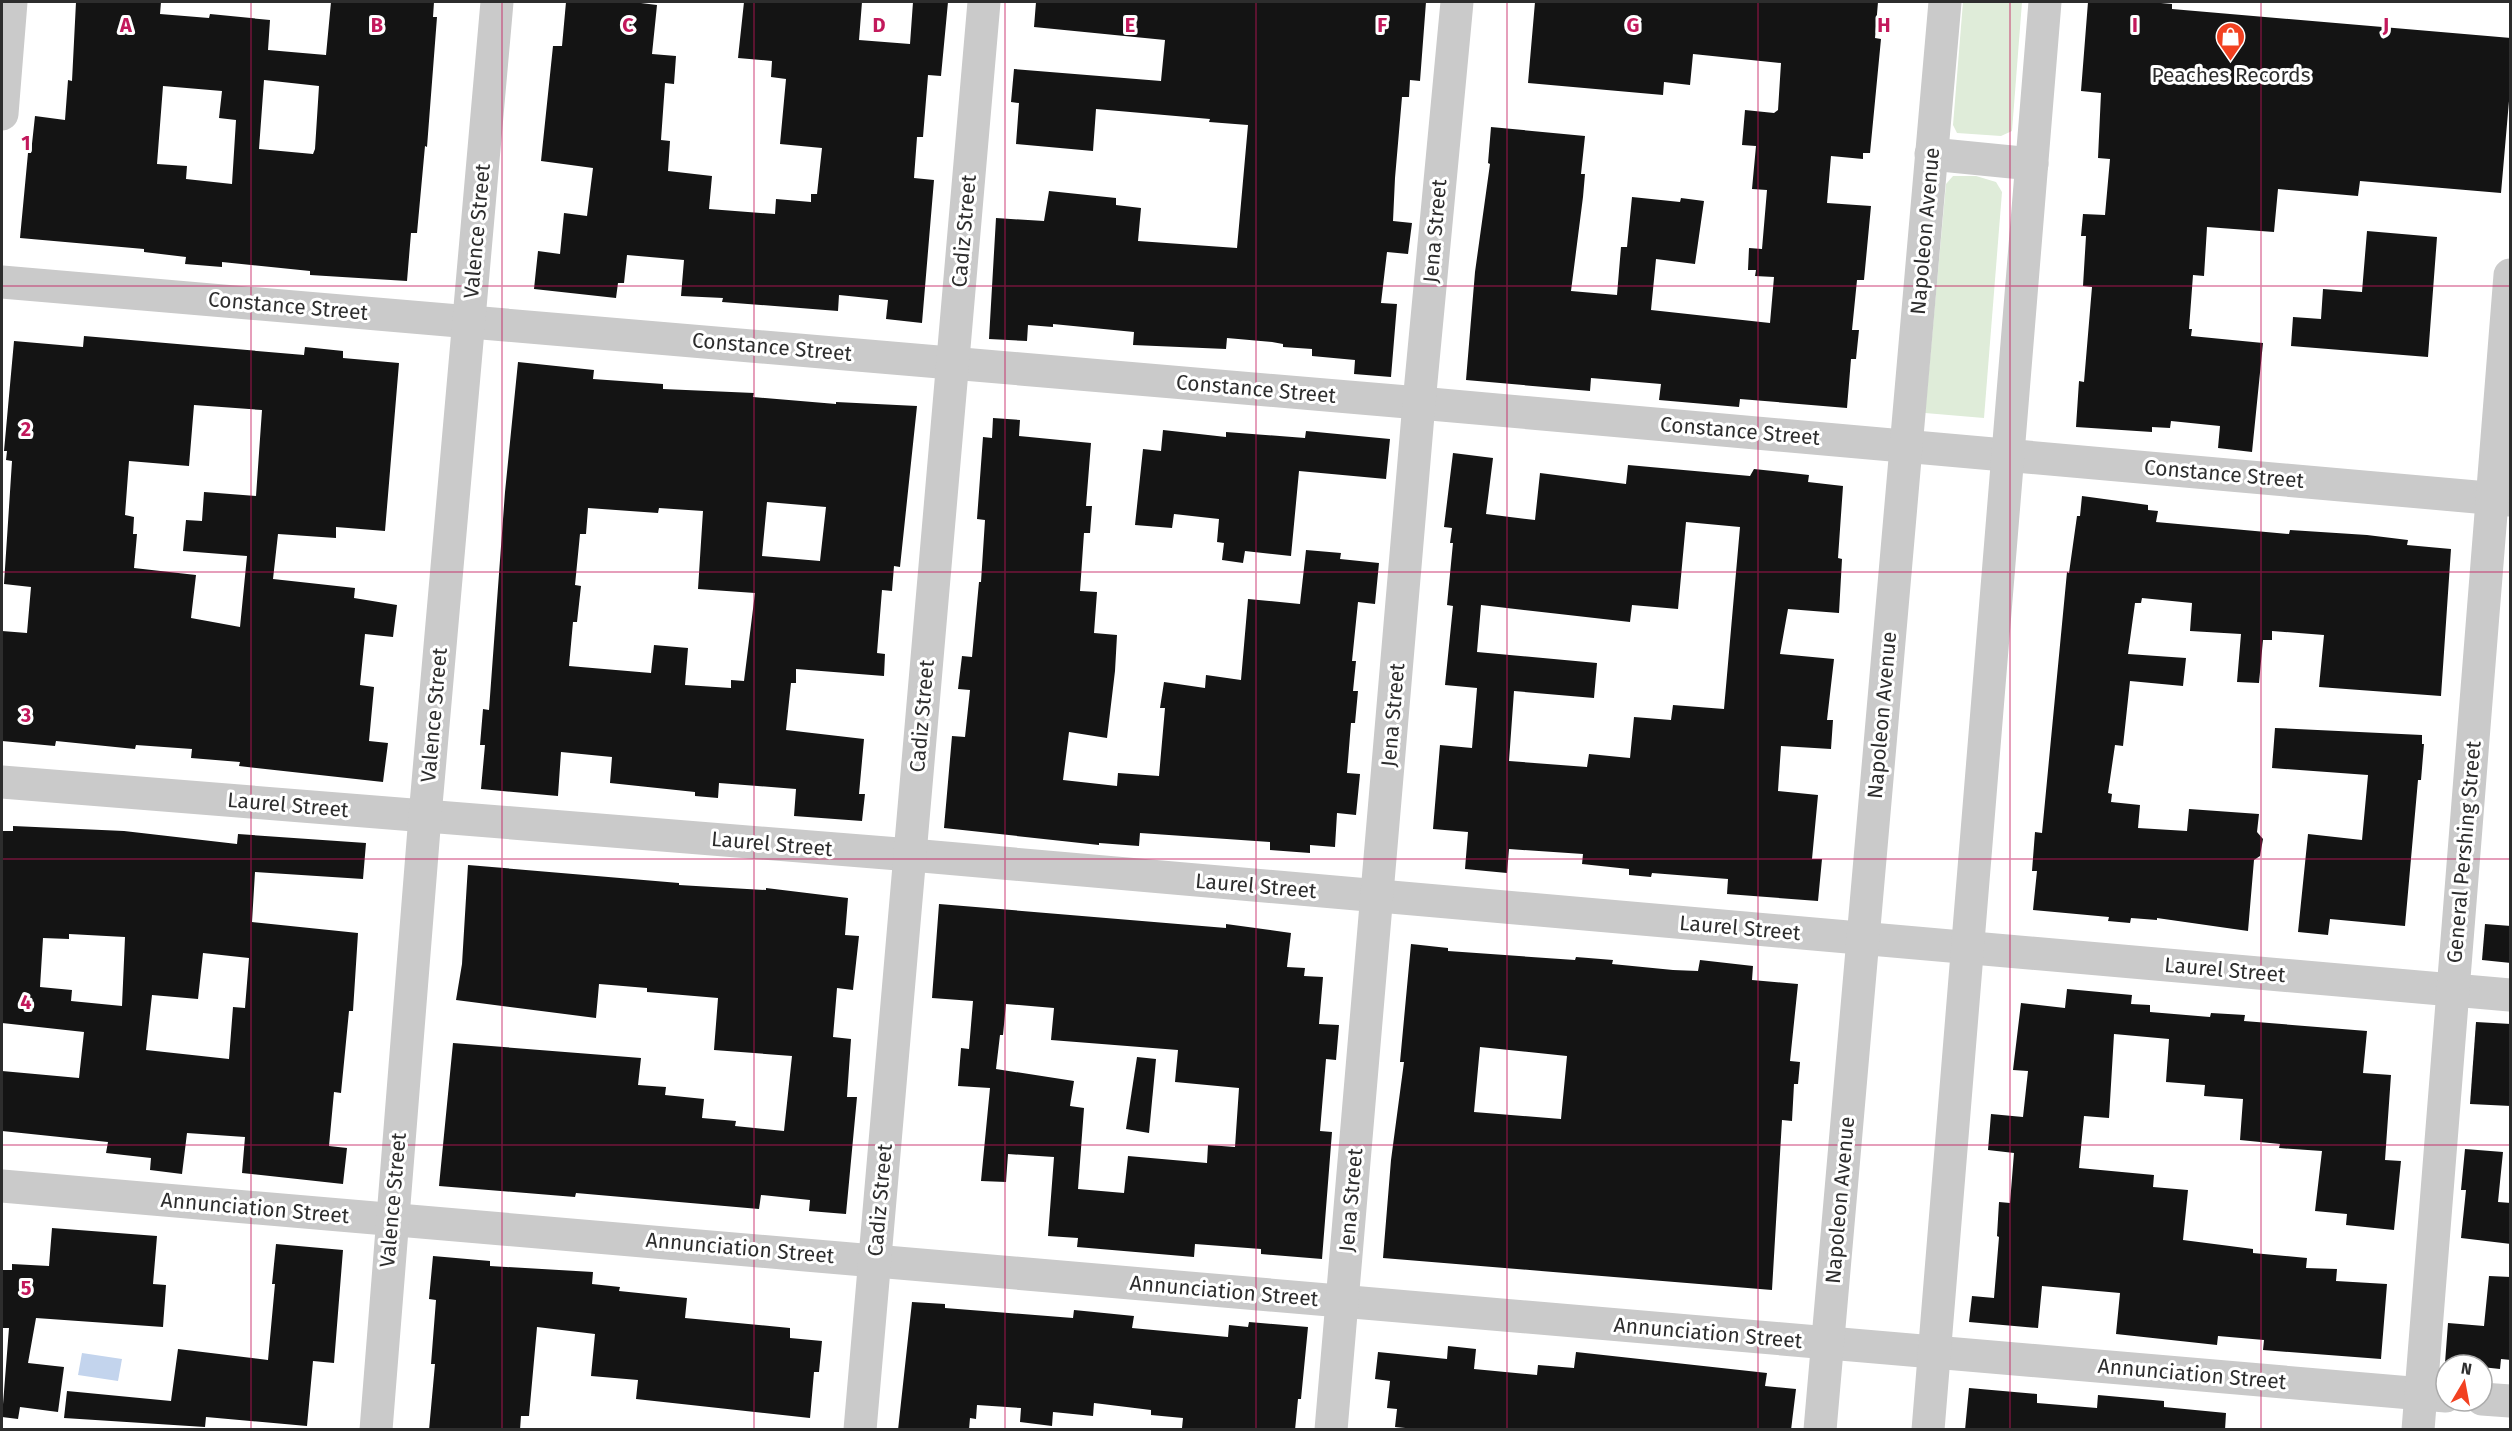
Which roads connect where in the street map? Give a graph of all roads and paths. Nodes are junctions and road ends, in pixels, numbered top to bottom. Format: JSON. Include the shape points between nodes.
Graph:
{"nodes":[{"id":1,"x":11,"y":2,"type":"edge"},
{"id":2,"x":497,"y":2,"type":"edge"},
{"id":3,"x":984,"y":2,"type":"edge"},
{"id":4,"x":1457,"y":2,"type":"edge"},
{"id":5,"x":1945,"y":2,"type":"edge"},
{"id":6,"x":2045,"y":2,"type":"edge"},
{"id":7,"x":2,"y":114,"type":"edge"},
{"id":8,"x":1931,"y":154,"type":"junction"},
{"id":9,"x":2032,"y":164,"type":"junction"},
{"id":10,"x":2511,"y":275,"type":"edge"},
{"id":11,"x":2,"y":282,"type":"edge"},
{"id":12,"x":469,"y":321,"type":"junction"},
{"id":13,"x":953,"y":363,"type":"junction"},
{"id":14,"x":1419,"y":403,"type":"junction"},
{"id":15,"x":1906,"y":446,"type":"junction"},
{"id":16,"x":2008,"y":455,"type":"junction"},
{"id":17,"x":2502,"y":499,"type":"edge"},
{"id":18,"x":2,"y":782,"type":"edge"},
{"id":19,"x":425,"y":816,"type":"junction"},
{"id":20,"x":910,"y":855,"type":"junction"},
{"id":21,"x":1378,"y":897,"type":"junction"},
{"id":22,"x":1863,"y":939,"type":"junction"},
{"id":23,"x":1968,"y":948,"type":"junction"},
{"id":24,"x":2454,"y":990,"type":"junction"},
{"id":25,"x":2511,"y":995,"type":"edge"},
{"id":26,"x":2,"y":1186,"type":"edge"},
{"id":27,"x":392,"y":1220,"type":"junction"},
{"id":28,"x":875,"y":1259,"type":"junction"},
{"id":29,"x":1342,"y":1301,"type":"junction"},
{"id":30,"x":1828,"y":1343,"type":"junction"},
{"id":31,"x":1934,"y":1352,"type":"junction"},
{"id":32,"x":2436,"y":1353,"type":"edge"},
{"id":33,"x":2434,"y":1395,"type":"edge"},
{"id":34,"x":2494,"y":1400,"type":"edge"},
{"id":35,"x":2511,"y":1401,"type":"edge"},
{"id":36,"x":376,"y":1430,"type":"edge"},
{"id":37,"x":860,"y":1430,"type":"edge"},
{"id":38,"x":1331,"y":1430,"type":"edge"},
{"id":39,"x":1820,"y":1430,"type":"edge"},
{"id":40,"x":1928,"y":1430,"type":"edge"},
{"id":41,"x":2418,"y":1430,"type":"edge"}],
"edges":[{"from":1,"to":7,"type":"street"},
{"from":2,"to":12,"type":"street","name":"Valence Street"},
{"from":3,"to":13,"type":"street","name":"Cadiz Street"},
{"from":4,"to":14,"type":"street","name":"Jena Street"},
{"from":5,"to":8,"type":"street","name":"Napoleon Avenue"},
{"from":6,"to":9,"type":"street"},
{"from":8,"to":9,"type":"street"},
{"from":8,"to":15,"type":"street","name":"Napoleon Avenue"},
{"from":9,"to":16,"type":"street"},
{"from":10,"to":17,"type":"street","name":"General Pershing Street"},
{"from":11,"to":12,"type":"street","name":"Constance Street"},
{"from":12,"to":13,"type":"street","name":"Constance Street"},
{"from":12,"to":19,"type":"street","name":"Valence Street"},
{"from":13,"to":14,"type":"street","name":"Constance Street"},
{"from":13,"to":20,"type":"street","name":"Cadiz Street"},
{"from":14,"to":15,"type":"street","name":"Constance Street"},
{"from":14,"to":21,"type":"street","name":"Jena Street"},
{"from":15,"to":16,"type":"street","name":"Constance Street"},
{"from":15,"to":22,"type":"street","name":"Napoleon Avenue"},
{"from":16,"to":17,"type":"street","name":"Constance Street"},
{"from":16,"to":23,"type":"street"},
{"from":17,"to":24,"type":"street","name":"General Pershing Street"},
{"from":18,"to":19,"type":"street","name":"Laurel Street"},
{"from":19,"to":20,"type":"street","name":"Laurel Street"},
{"from":19,"to":27,"type":"street","name":"Valence Street"},
{"from":20,"to":21,"type":"street","name":"Laurel Street"},
{"from":20,"to":28,"type":"street","name":"Cadiz Street"},
{"from":21,"to":22,"type":"street","name":"Laurel Street"},
{"from":21,"to":29,"type":"street","name":"Jena Street"},
{"from":22,"to":23,"type":"street","name":"Laurel Street"},
{"from":22,"to":30,"type":"street","name":"Napoleon Avenue"},
{"from":23,"to":24,"type":"street","name":"Laurel Street"},
{"from":23,"to":31,"type":"street"},
{"from":24,"to":25,"type":"street","name":"Laurel Street"},
{"from":24,"to":32,"type":"street","name":"General Pershing Street"},
{"from":26,"to":27,"type":"street","name":"Annunciation Street"},
{"from":27,"to":28,"type":"street","name":"Annunciation Street"},
{"from":27,"to":36,"type":"street","name":"Valence Street"},
{"from":28,"to":29,"type":"street","name":"Annunciation Street"},
{"from":28,"to":37,"type":"street","name":"Cadiz Street"},
{"from":29,"to":30,"type":"street","name":"Annunciation Street"},
{"from":29,"to":38,"type":"street","name":"Jena Street"},
{"from":30,"to":31,"type":"street","name":"Annunciation Street"},
{"from":30,"to":39,"type":"street","name":"Napoleon Avenue"},
{"from":31,"to":33,"type":"street","name":"Annunciation Street"},
{"from":31,"to":40,"type":"street"},
{"from":33,"to":41,"type":"street","name":"General Pershing Street"},
{"from":34,"to":35,"type":"street"}]}
